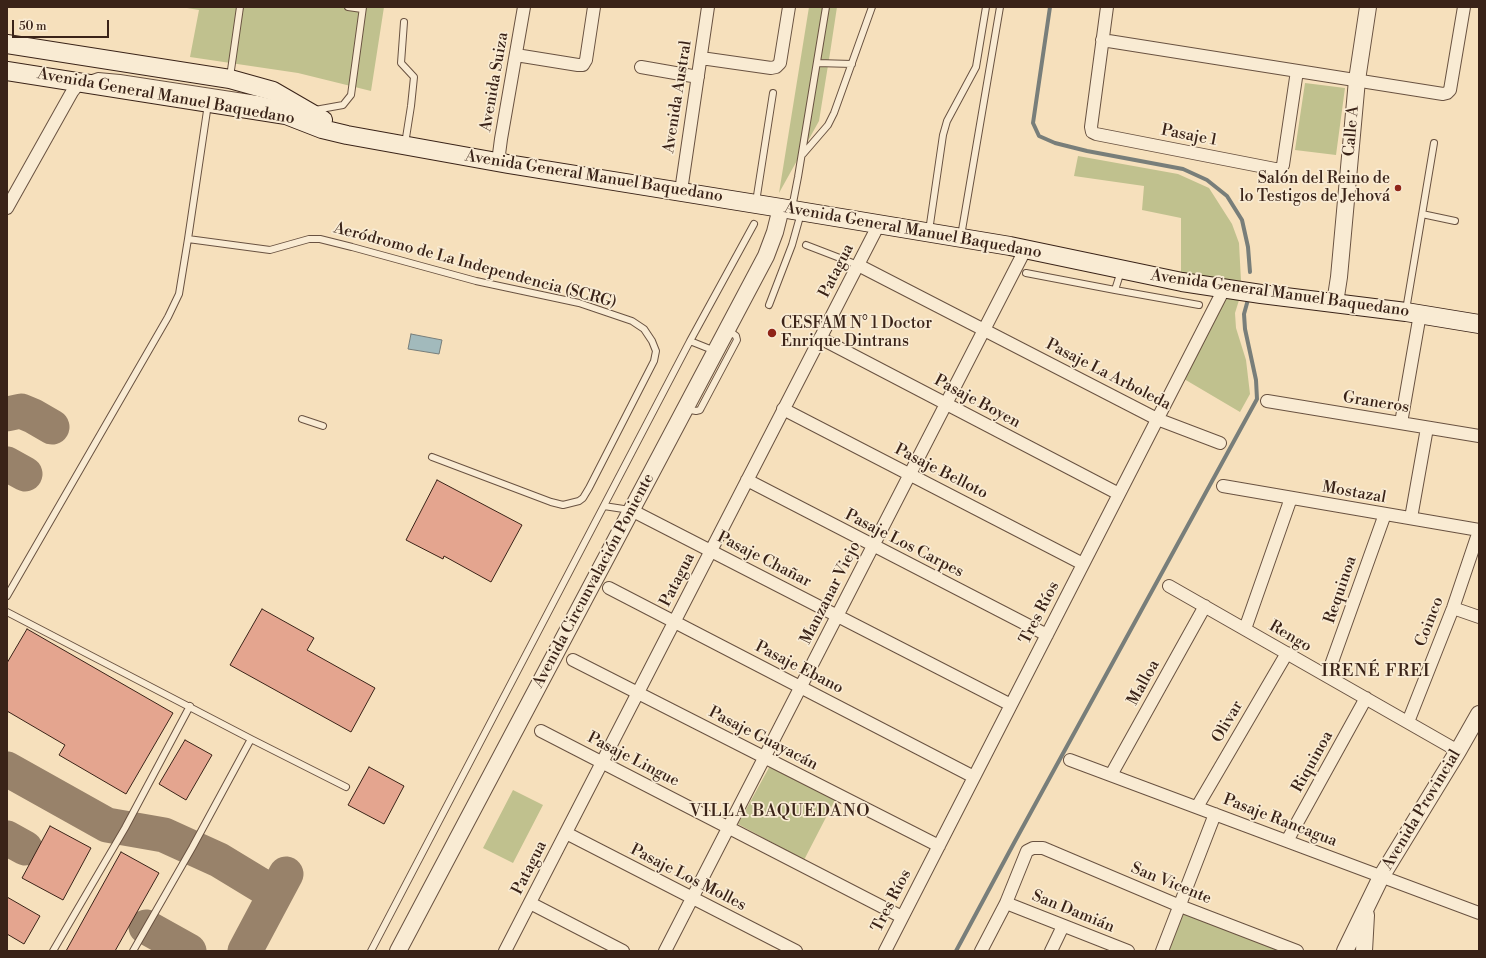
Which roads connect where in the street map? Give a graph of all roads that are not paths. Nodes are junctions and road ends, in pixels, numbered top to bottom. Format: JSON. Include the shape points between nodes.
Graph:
{"nodes":[{"id":1,"x":240,"y":7,"type":"edge"},
{"id":2,"x":348,"y":7,"type":"edge"},
{"id":3,"x":524,"y":7,"type":"edge"},
{"id":4,"x":594,"y":7,"type":"edge"},
{"id":5,"x":708,"y":7,"type":"edge"},
{"id":6,"x":789,"y":7,"type":"edge"},
{"id":7,"x":826,"y":7,"type":"edge"},
{"id":8,"x":872,"y":7,"type":"edge"},
{"id":9,"x":986,"y":7,"type":"edge"},
{"id":10,"x":1000,"y":7,"type":"edge"},
{"id":11,"x":1107,"y":7,"type":"edge"},
{"id":12,"x":1368,"y":7,"type":"edge"},
{"id":13,"x":1464,"y":7,"type":"edge"},
{"id":14,"x":363,"y":8,"type":"edge"},
{"id":15,"x":404,"y":22,"type":"dead end"},
{"id":16,"x":1102,"y":40,"type":"junction"},
{"id":17,"x":7,"y":44,"type":"edge"},
{"id":18,"x":516,"y":55,"type":"junction"},
{"id":19,"x":701,"y":58,"type":"junction"},
{"id":20,"x":817,"y":63,"type":"junction"},
{"id":21,"x":852,"y":64,"type":"junction"},
{"id":22,"x":641,"y":67,"type":"dead end"},
{"id":23,"x":7,"y":71,"type":"edge"},
{"id":24,"x":1297,"y":71,"type":"junction"},
{"id":25,"x":698,"y":77,"type":"junction"},
{"id":26,"x":230,"y":79,"type":"junction"},
{"id":27,"x":1357,"y":80,"type":"junction"},
{"id":28,"x":80,"y":82,"type":"junction"},
{"id":29,"x":773,"y":93,"type":"dead end"},
{"id":30,"x":208,"y":102,"type":"junction"},
{"id":31,"x":309,"y":110,"type":"junction"},
{"id":32,"x":347,"y":135,"type":"junction"},
{"id":33,"x":1434,"y":143,"type":"dead end"},
{"id":34,"x":405,"y":146,"type":"junction"},
{"id":35,"x":802,"y":155,"type":"junction"},
{"id":36,"x":498,"y":162,"type":"junction"},
{"id":37,"x":680,"y":191,"type":"junction"},
{"id":38,"x":756,"y":203,"type":"junction"},
{"id":39,"x":7,"y":208,"type":"edge"},
{"id":40,"x":791,"y":209,"type":"junction"},
{"id":41,"x":1422,"y":214,"type":"junction"},
{"id":42,"x":1455,"y":221,"type":"dead end"},
{"id":43,"x":754,"y":224,"type":"dead end"},
{"id":44,"x":879,"y":224,"type":"junction"},
{"id":45,"x":929,"y":232,"type":"junction"},
{"id":46,"x":961,"y":238,"type":"junction"},
{"id":47,"x":188,"y":239,"type":"junction"},
{"id":48,"x":806,"y":245,"type":"dead end"},
{"id":49,"x":1025,"y":250,"type":"junction"},
{"id":50,"x":858,"y":265,"type":"junction"},
{"id":51,"x":1121,"y":269,"type":"junction"},
{"id":52,"x":1026,"y":273,"type":"dead end"},
{"id":53,"x":1224,"y":289,"type":"junction"},
{"id":54,"x":1115,"y":290,"type":"junction"},
{"id":55,"x":1335,"y":304,"type":"junction"},
{"id":56,"x":769,"y":305,"type":"dead end"},
{"id":57,"x":1199,"y":305,"type":"dead end"},
{"id":58,"x":1413,"y":313,"type":"junction"},
{"id":59,"x":1479,"y":324,"type":"edge"},
{"id":60,"x":727,"y":329,"type":"junction"},
{"id":61,"x":984,"y":331,"type":"junction"},
{"id":62,"x":820,"y":338,"type":"junction"},
{"id":63,"x":690,"y":341,"type":"junction"},
{"id":64,"x":715,"y":351,"type":"junction"},
{"id":65,"x":1267,"y":401,"type":"dead end"},
{"id":66,"x":946,"y":404,"type":"junction"},
{"id":67,"x":685,"y":408,"type":"junction"},
{"id":68,"x":783,"y":409,"type":"junction"},
{"id":69,"x":302,"y":419,"type":"dead end"},
{"id":70,"x":1158,"y":419,"type":"junction"},
{"id":71,"x":1401,"y":423,"type":"junction"},
{"id":72,"x":322,"y":426,"type":"dead end"},
{"id":73,"x":1427,"y":428,"type":"junction"},
{"id":74,"x":1479,"y":436,"type":"edge"},
{"id":75,"x":1220,"y":444,"type":"dead end"},
{"id":76,"x":432,"y":457,"type":"dead end"},
{"id":77,"x":910,"y":475,"type":"junction"},
{"id":78,"x":747,"y":480,"type":"junction"},
{"id":79,"x":1223,"y":486,"type":"dead end"},
{"id":80,"x":1119,"y":494,"type":"junction"},
{"id":81,"x":1292,"y":498,"type":"junction"},
{"id":82,"x":604,"y":506,"type":"junction"},
{"id":83,"x":631,"y":510,"type":"junction"},
{"id":84,"x":1385,"y":514,"type":"junction"},
{"id":85,"x":1411,"y":518,"type":"junction"},
{"id":86,"x":1479,"y":530,"type":"edge"},
{"id":87,"x":873,"y":546,"type":"junction"},
{"id":88,"x":711,"y":551,"type":"junction"},
{"id":89,"x":1083,"y":564,"type":"junction"},
{"id":90,"x":1169,"y":586,"type":"dead end"},
{"id":91,"x":609,"y":588,"type":"dead end"},
{"id":92,"x":7,"y":596,"type":"edge"},
{"id":93,"x":1205,"y":606,"type":"junction"},
{"id":94,"x":1453,"y":608,"type":"junction"},
{"id":95,"x":7,"y":612,"type":"edge"},
{"id":96,"x":837,"y":616,"type":"junction"},
{"id":97,"x":1479,"y":617,"type":"edge"},
{"id":98,"x":674,"y":622,"type":"junction"},
{"id":99,"x":1245,"y":629,"type":"junction"},
{"id":100,"x":1047,"y":635,"type":"junction"},
{"id":101,"x":1286,"y":653,"type":"junction"},
{"id":102,"x":573,"y":660,"type":"dead end"},
{"id":103,"x":1327,"y":676,"type":"junction"},
{"id":104,"x":801,"y":687,"type":"junction"},
{"id":105,"x":638,"y":693,"type":"junction"},
{"id":106,"x":1366,"y":698,"type":"junction"},
{"id":107,"x":1011,"y":705,"type":"junction"},
{"id":108,"x":190,"y":706,"type":"junction"},
{"id":109,"x":1479,"y":714,"type":"edge"},
{"id":110,"x":1408,"y":722,"type":"junction"},
{"id":111,"x":541,"y":731,"type":"dead end"},
{"id":112,"x":251,"y":739,"type":"junction"},
{"id":113,"x":1458,"y":751,"type":"junction"},
{"id":114,"x":765,"y":758,"type":"junction"},
{"id":115,"x":1070,"y":760,"type":"dead end"},
{"id":116,"x":602,"y":762,"type":"junction"},
{"id":117,"x":1111,"y":775,"type":"junction"},
{"id":118,"x":974,"y":776,"type":"junction"},
{"id":119,"x":346,"y":787,"type":"dead end"},
{"id":120,"x":1197,"y":807,"type":"junction"},
{"id":121,"x":1215,"y":814,"type":"junction"},
{"id":122,"x":729,"y":828,"type":"junction"},
{"id":123,"x":566,"y":832,"type":"junction"},
{"id":124,"x":1287,"y":841,"type":"junction"},
{"id":125,"x":938,"y":846,"type":"junction"},
{"id":126,"x":1381,"y":876,"type":"junction"},
{"id":127,"x":693,"y":898,"type":"junction"},
{"id":128,"x":530,"y":903,"type":"junction"},
{"id":129,"x":1006,"y":903,"type":"junction"},
{"id":130,"x":1180,"y":906,"type":"junction"},
{"id":131,"x":1366,"y":908,"type":"junction"},
{"id":132,"x":1479,"y":913,"type":"edge"},
{"id":133,"x":902,"y":917,"type":"junction"},
{"id":134,"x":1063,"y":926,"type":"junction"},
{"id":135,"x":1123,"y":950,"type":"edge"},
{"id":136,"x":53,"y":951,"type":"edge"},
{"id":137,"x":133,"y":951,"type":"edge"},
{"id":138,"x":371,"y":951,"type":"edge"},
{"id":139,"x":398,"y":951,"type":"edge"},
{"id":140,"x":505,"y":951,"type":"edge"},
{"id":141,"x":623,"y":951,"type":"edge"},
{"id":142,"x":665,"y":951,"type":"edge"},
{"id":143,"x":796,"y":951,"type":"edge"},
{"id":144,"x":885,"y":951,"type":"edge"},
{"id":145,"x":981,"y":951,"type":"edge"},
{"id":146,"x":1051,"y":951,"type":"edge"},
{"id":147,"x":1162,"y":951,"type":"edge"},
{"id":148,"x":1297,"y":951,"type":"edge"},
{"id":149,"x":1345,"y":951,"type":"edge"},
{"id":150,"x":1364,"y":951,"type":"edge"}],
"edges":[{"from":1,"to":26,"type":"lane"},
{"from":2,"to":14,"type":"lane"},
{"from":3,"to":18,"type":"street","name":"Avenida Suiza"},
{"from":4,"to":18,"type":"street","via":[[586,60],[583,65]]},
{"from":5,"to":19,"type":"street","name":"Avenida Austral"},
{"from":6,"to":19,"type":"street","via":[[780,63],[776,67]]},
{"from":7,"to":20,"type":"lane"},
{"from":8,"to":21,"type":"lane"},
{"from":9,"to":45,"type":"lane","via":[[976,66],[942,135]]},
{"from":10,"to":46,"type":"lane"},
{"from":11,"to":16,"type":"street"},
{"from":12,"to":27,"type":"street","name":"Calle A"},
{"from":13,"to":27,"type":"street","via":[[1450,90],[1447,93]]},
{"from":14,"to":31,"type":"lane","via":[[351,95],[343,105]]},
{"from":15,"to":34,"type":"lane","via":[[401,63],[414,77]]},
{"from":16,"to":24,"type":"street"},
{"from":16,"to":24,"type":"street","name":"Pasaje 1","via":[[1092,132],[1275,169],[1283,165]]},
{"from":17,"to":26,"type":"main road","name":"Avenida General Manuel Baquedano"},
{"from":18,"to":36,"type":"street","name":"Avenida Suiza"},
{"from":19,"to":25,"type":"street","name":"Avenida Austral"},
{"from":20,"to":21,"type":"lane"},
{"from":20,"to":35,"type":"lane"},
{"from":21,"to":35,"type":"lane","via":[[828,125]]},
{"from":22,"to":25,"type":"street"},
{"from":23,"to":28,"type":"main road","name":"Avenida General Manuel Baquedano"},
{"from":24,"to":27,"type":"street"},
{"from":25,"to":37,"type":"street","name":"Avenida Austral"},
{"from":26,"to":31,"type":"main road","name":"Avenida General Manuel Baquedano","via":[[273,91]]},
{"from":27,"to":55,"type":"street","name":"Calle A"},
{"from":28,"to":30,"type":"main road","name":"Avenida General Manuel Baquedano"},
{"from":28,"to":31,"type":"lane","via":[[98,76],[120,78],[257,99]]},
{"from":28,"to":39,"type":"street"},
{"from":29,"to":38,"type":"lane"},
{"from":30,"to":32,"type":"main road","name":"Avenida General Manuel Baquedano","via":[[286,115],[322,129]]},
{"from":30,"to":47,"type":"lane"},
{"from":31,"to":32,"type":"main road","name":"Avenida General Manuel Baquedano"},
{"from":32,"to":34,"type":"main road","name":"Avenida General Manuel Baquedano"},
{"from":33,"to":41,"type":"lane"},
{"from":34,"to":36,"type":"main road","name":"Avenida General Manuel Baquedano"},
{"from":35,"to":40,"type":"lane"},
{"from":36,"to":37,"type":"main road","name":"Avenida General Manuel Baquedano"},
{"from":37,"to":38,"type":"main road","name":"Avenida General Manuel Baquedano"},
{"from":38,"to":40,"type":"main road","name":"Avenida General Manuel Baquedano"},
{"from":40,"to":44,"type":"main road","name":"Avenida General Manuel Baquedano"},
{"from":40,"to":56,"type":"lane","via":[[792,245]]},
{"from":40,"to":60,"type":"street","name":"Avenida Circunvalación Poniente","via":[[775,232]]},
{"from":41,"to":42,"type":"lane"},
{"from":41,"to":58,"type":"lane"},
{"from":43,"to":63,"type":"lane"},
{"from":44,"to":45,"type":"main road","name":"Avenida General Manuel Baquedano"},
{"from":44,"to":50,"type":"street","name":"Patagua"},
{"from":45,"to":46,"type":"main road","name":"Avenida General Manuel Baquedano"},
{"from":46,"to":49,"type":"main road","name":"Avenida General Manuel Baquedano"},
{"from":47,"to":76,"type":"lane","name":"Aeródromo de La Independencia (SCRG)","via":[[270,250],[309,239],[320,239],[476,281],[579,303],[632,321],[644,329],[652,341],[656,351],[654,361],[589,488],[579,501],[563,505],[551,502]]},
{"from":47,"to":92,"type":"lane","via":[[179,294],[168,317]]},
{"from":48,"to":50,"type":"lane"},
{"from":49,"to":51,"type":"main road","name":"Avenida General Manuel Baquedano"},
{"from":49,"to":61,"type":"street","name":"Manzanar Viejo"},
{"from":50,"to":61,"type":"street","name":"Pasaje La Arboleda"},
{"from":50,"to":62,"type":"street","name":"Patagua"},
{"from":51,"to":53,"type":"main road","name":"Avenida General Manuel Baquedano"},
{"from":51,"to":54,"type":"lane"},
{"from":52,"to":54,"type":"lane"},
{"from":53,"to":55,"type":"main road","name":"Avenida General Manuel Baquedano"},
{"from":53,"to":70,"type":"street","name":"Tres Ríos"},
{"from":54,"to":57,"type":"lane"},
{"from":55,"to":58,"type":"main road","name":"Avenida General Manuel Baquedano"},
{"from":58,"to":59,"type":"main road","name":"Avenida General Manuel Baquedano"},
{"from":58,"to":71,"type":"street"},
{"from":60,"to":64,"type":"street","name":"Avenida Circunvalación Poniente"},
{"from":60,"to":67,"type":"lane","via":[[737,340],[705,401],[698,411]]},
{"from":61,"to":66,"type":"street","name":"Manzanar Viejo"},
{"from":61,"to":70,"type":"street","name":"Pasaje La Arboleda"},
{"from":62,"to":66,"type":"street","name":"Pasaje Boyen"},
{"from":62,"to":68,"type":"street","name":"Patagua"},
{"from":63,"to":64,"type":"lane"},
{"from":63,"to":82,"type":"lane"},
{"from":64,"to":67,"type":"street","name":"Avenida Circunvalación Poniente"},
{"from":65,"to":71,"type":"street","name":"Graneros"},
{"from":66,"to":77,"type":"street","name":"Manzanar Viejo"},
{"from":66,"to":80,"type":"street","name":"Pasaje Boyen"},
{"from":67,"to":83,"type":"street","name":"Avenida Circunvalación Poniente"},
{"from":68,"to":77,"type":"street","name":"Pasaje Belloto"},
{"from":68,"to":78,"type":"street","name":"Patagua"},
{"from":69,"to":72,"type":"lane"},
{"from":70,"to":75,"type":"street","name":"Pasaje La Arboleda"},
{"from":70,"to":80,"type":"street","name":"Tres Ríos"},
{"from":71,"to":73,"type":"street","name":"Graneros"},
{"from":73,"to":74,"type":"street","name":"Graneros"},
{"from":73,"to":85,"type":"street"},
{"from":77,"to":87,"type":"street","name":"Manzanar Viejo"},
{"from":77,"to":89,"type":"street","name":"Pasaje Belloto"},
{"from":78,"to":87,"type":"street","name":"Pasaje Los Carpes"},
{"from":78,"to":88,"type":"street","name":"Patagua"},
{"from":79,"to":81,"type":"street","name":"Mostazal"},
{"from":80,"to":89,"type":"street","name":"Tres Ríos"},
{"from":81,"to":84,"type":"street","name":"Mostazal"},
{"from":81,"to":99,"type":"street"},
{"from":82,"to":83,"type":"lane"},
{"from":82,"to":138,"type":"lane"},
{"from":83,"to":88,"type":"street","name":"Pasaje Chañar"},
{"from":83,"to":139,"type":"street","name":"Avenida Circunvalación Poniente"},
{"from":84,"to":85,"type":"street","name":"Mostazal"},
{"from":84,"to":103,"type":"street","name":"Requinoa"},
{"from":85,"to":86,"type":"street","name":"Mostazal"},
{"from":86,"to":94,"type":"street","name":"Coinco"},
{"from":87,"to":96,"type":"street","name":"Manzanar Viejo"},
{"from":87,"to":100,"type":"street","name":"Pasaje Los Carpes"},
{"from":88,"to":96,"type":"street","name":"Pasaje Chañar"},
{"from":88,"to":98,"type":"street","name":"Patagua"},
{"from":89,"to":100,"type":"street","name":"Tres Ríos"},
{"from":90,"to":93,"type":"street","name":"Rengo"},
{"from":91,"to":98,"type":"street","name":"Pasaje Ebano"},
{"from":93,"to":99,"type":"street","name":"Rengo"},
{"from":93,"to":117,"type":"street","name":"Malloa"},
{"from":94,"to":97,"type":"street"},
{"from":94,"to":110,"type":"street","name":"Coinco"},
{"from":95,"to":108,"type":"lane"},
{"from":96,"to":104,"type":"street","name":"Manzanar Viejo"},
{"from":96,"to":107,"type":"street","name":"Pasaje Chañar"},
{"from":98,"to":104,"type":"street","name":"Pasaje Ebano"},
{"from":98,"to":105,"type":"street","name":"Patagua"},
{"from":99,"to":101,"type":"street","name":"Rengo"},
{"from":100,"to":107,"type":"street","name":"Tres Ríos"},
{"from":101,"to":103,"type":"street","name":"Rengo"},
{"from":101,"to":120,"type":"street","name":"Olivar"},
{"from":102,"to":105,"type":"street","name":"Pasaje Guayacán"},
{"from":103,"to":106,"type":"street","name":"Rengo"},
{"from":104,"to":114,"type":"street","name":"Manzanar Viejo"},
{"from":104,"to":118,"type":"street","name":"Pasaje Ebano"},
{"from":105,"to":114,"type":"street","name":"Pasaje Guayacán"},
{"from":105,"to":116,"type":"street","name":"Patagua"},
{"from":106,"to":110,"type":"street","name":"Rengo"},
{"from":106,"to":124,"type":"street","name":"Riquinoa"},
{"from":107,"to":118,"type":"street","name":"Tres Ríos"},
{"from":108,"to":112,"type":"lane"},
{"from":108,"to":136,"type":"lane","via":[[125,828]]},
{"from":109,"to":113,"type":"street","name":"Avenida Provincial"},
{"from":110,"to":113,"type":"street","name":"Rengo"},
{"from":111,"to":116,"type":"street","name":"Pasaje Lingue"},
{"from":112,"to":119,"type":"lane"},
{"from":112,"to":137,"type":"lane"},
{"from":113,"to":126,"type":"street","name":"Avenida Provincial"},
{"from":114,"to":122,"type":"street","name":"Manzanar Viejo"},
{"from":114,"to":125,"type":"street","name":"Pasaje Guayacán"},
{"from":115,"to":117,"type":"street","name":"Pasaje Rancagua"},
{"from":116,"to":122,"type":"street","name":"Pasaje Lingue"},
{"from":116,"to":123,"type":"street","name":"Patagua"},
{"from":117,"to":120,"type":"street","name":"Pasaje Rancagua"},
{"from":118,"to":125,"type":"street","name":"Tres Ríos"},
{"from":120,"to":121,"type":"street","name":"Pasaje Rancagua"},
{"from":121,"to":124,"type":"street","name":"Pasaje Rancagua"},
{"from":121,"to":130,"type":"street"},
{"from":122,"to":127,"type":"street","name":"Manzanar Viejo"},
{"from":122,"to":133,"type":"street","name":"Pasaje Lingue"},
{"from":123,"to":127,"type":"street","name":"Pasaje Los Molles"},
{"from":123,"to":128,"type":"street","name":"Patagua"},
{"from":124,"to":126,"type":"street","name":"Pasaje Rancagua"},
{"from":125,"to":133,"type":"street","name":"Tres Ríos"},
{"from":126,"to":131,"type":"street","name":"Avenida Provincial"},
{"from":126,"to":132,"type":"street","name":"Pasaje Rancagua"},
{"from":127,"to":142,"type":"street","name":"Manzanar Viejo"},
{"from":127,"to":143,"type":"street","name":"Pasaje Los Molles"},
{"from":128,"to":140,"type":"street","name":"Patagua"},
{"from":128,"to":141,"type":"street"},
{"from":129,"to":130,"type":"street","name":"San Vicente","via":[[1027,851],[1043,848]]},
{"from":129,"to":134,"type":"street","name":"San Damián"},
{"from":129,"to":145,"type":"street"},
{"from":130,"to":147,"type":"street"},
{"from":130,"to":148,"type":"street","name":"San Vicente"},
{"from":131,"to":149,"type":"street","name":"Avenida Provincial"},
{"from":131,"to":150,"type":"street","name":"Avenida Provincial"},
{"from":133,"to":144,"type":"street","name":"Tres Ríos"},
{"from":134,"to":135,"type":"street","name":"San Damián"},
{"from":134,"to":146,"type":"street"}]}
